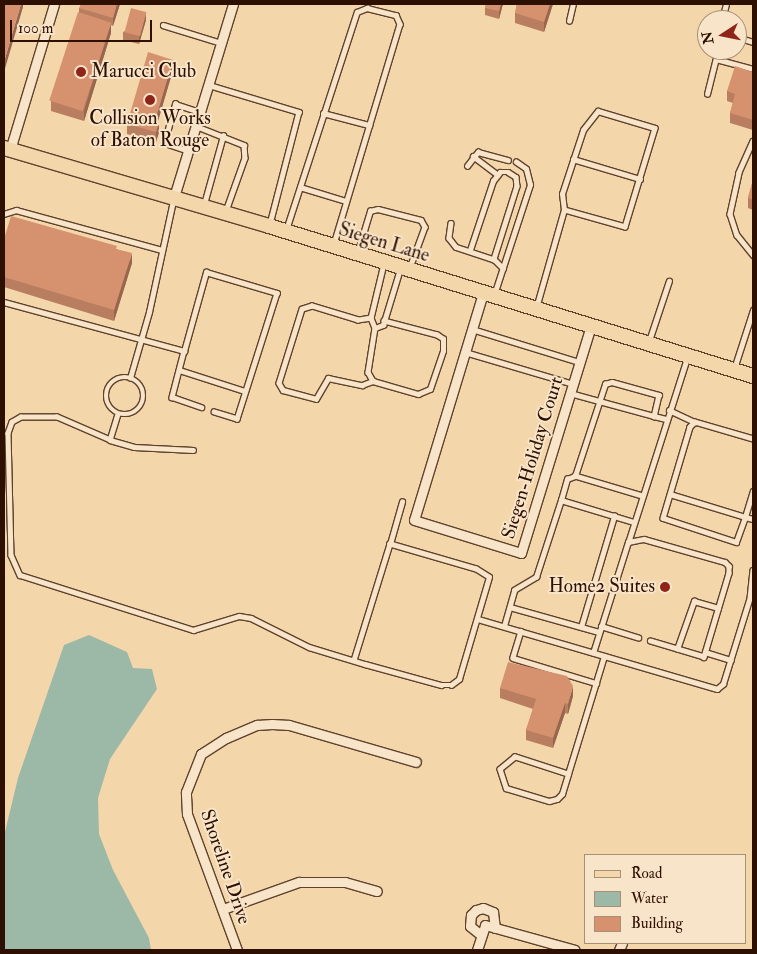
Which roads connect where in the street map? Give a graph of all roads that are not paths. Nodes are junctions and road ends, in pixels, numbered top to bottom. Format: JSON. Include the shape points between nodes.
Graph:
{"nodes":[{"id":1,"x":54,"y":4,"type":"edge"},
{"id":2,"x":233,"y":4,"type":"edge"},
{"id":3,"x":573,"y":4,"type":"edge"},
{"id":4,"x":569,"y":21,"type":"dead end"},
{"id":5,"x":162,"y":25,"type":"dead end"},
{"id":6,"x":221,"y":43,"type":"junction"},
{"id":7,"x":753,"y":69,"type":"edge"},
{"id":8,"x":209,"y":85,"type":"junction"},
{"id":9,"x":707,"y":94,"type":"dead end"},
{"id":10,"x":200,"y":112,"type":"junction"},
{"id":11,"x":323,"y":113,"type":"junction"},
{"id":12,"x":196,"y":126,"type":"junction"},
{"id":13,"x":369,"y":126,"type":"junction"},
{"id":14,"x":223,"y":136,"type":"junction"},
{"id":15,"x":753,"y":141,"type":"edge"},
{"id":16,"x":7,"y":149,"type":"edge"},
{"id":17,"x":188,"y":151,"type":"junction"},
{"id":18,"x":473,"y":156,"type":"junction"},
{"id":19,"x":573,"y":159,"type":"junction"},
{"id":20,"x":508,"y":160,"type":"dead end"},
{"id":21,"x":516,"y":162,"type":"dead end"},
{"id":22,"x":467,"y":166,"type":"dead end"},
{"id":23,"x":498,"y":175,"type":"junction"},
{"id":24,"x":640,"y":179,"type":"junction"},
{"id":25,"x":300,"y":186,"type":"junction"},
{"id":26,"x":174,"y":197,"type":"junction"},
{"id":27,"x":346,"y":201,"type":"junction"},
{"id":28,"x":203,"y":206,"type":"junction"},
{"id":29,"x":564,"y":210,"type":"junction"},
{"id":30,"x":226,"y":213,"type":"junction"},
{"id":31,"x":4,"y":214,"type":"edge"},
{"id":32,"x":451,"y":224,"type":"dead end"},
{"id":33,"x":269,"y":226,"type":"junction"},
{"id":34,"x":286,"y":231,"type":"junction"},
{"id":35,"x":333,"y":248,"type":"junction"},
{"id":36,"x":162,"y":250,"type":"junction"},
{"id":37,"x":470,"y":250,"type":"junction"},
{"id":38,"x":357,"y":255,"type":"junction"},
{"id":39,"x":753,"y":255,"type":"edge"},
{"id":40,"x":494,"y":259,"type":"junction"},
{"id":41,"x":384,"y":264,"type":"junction"},
{"id":42,"x":503,"y":268,"type":"junction"},
{"id":43,"x":404,"y":269,"type":"junction"},
{"id":44,"x":669,"y":281,"type":"dead end"},
{"id":45,"x":488,"y":294,"type":"junction"},
{"id":46,"x":4,"y":302,"type":"edge"},
{"id":47,"x":536,"y":309,"type":"junction"},
{"id":48,"x":753,"y":310,"type":"edge"},
{"id":49,"x":372,"y":318,"type":"junction"},
{"id":50,"x":384,"y":321,"type":"junction"},
{"id":51,"x":590,"y":325,"type":"junction"},
{"id":52,"x":375,"y":328,"type":"junction"},
{"id":53,"x":472,"y":329,"type":"junction"},
{"id":54,"x":141,"y":340,"type":"junction"},
{"id":55,"x":648,"y":344,"type":"junction"},
{"id":56,"x":184,"y":351,"type":"junction"},
{"id":57,"x":465,"y":352,"type":"junction"},
{"id":58,"x":688,"y":356,"type":"junction"},
{"id":59,"x":579,"y":362,"type":"junction"},
{"id":60,"x":179,"y":370,"type":"junction"},
{"id":61,"x":734,"y":371,"type":"junction"},
{"id":62,"x":753,"y":376,"type":"edge"},
{"id":63,"x":130,"y":378,"type":"junction"},
{"id":64,"x":373,"y":381,"type":"junction"},
{"id":65,"x":572,"y":384,"type":"junction"},
{"id":66,"x":245,"y":391,"type":"junction"},
{"id":67,"x":570,"y":393,"type":"junction"},
{"id":68,"x":598,"y":401,"type":"junction"},
{"id":69,"x":201,"y":407,"type":"dead end"},
{"id":70,"x":669,"y":410,"type":"junction"},
{"id":71,"x":214,"y":412,"type":"dead end"},
{"id":72,"x":118,"y":414,"type":"junction"},
{"id":73,"x":654,"y":416,"type":"junction"},
{"id":74,"x":666,"y":419,"type":"junction"},
{"id":75,"x":695,"y":422,"type":"junction"},
{"id":76,"x":753,"y":439,"type":"edge"},
{"id":77,"x":110,"y":440,"type":"junction"},
{"id":78,"x":194,"y":450,"type":"dead end"},
{"id":79,"x":575,"y":476,"type":"junction"},
{"id":80,"x":753,"y":491,"type":"edge"},
{"id":81,"x":670,"y":494,"type":"junction"},
{"id":82,"x":642,"y":496,"type":"junction"},
{"id":83,"x":561,"y":500,"type":"junction"},
{"id":84,"x":402,"y":502,"type":"dead end"},
{"id":85,"x":614,"y":516,"type":"junction"},
{"id":86,"x":745,"y":517,"type":"junction"},
{"id":87,"x":753,"y":519,"type":"edge"},
{"id":88,"x":634,"y":522,"type":"junction"},
{"id":89,"x":390,"y":544,"type":"junction"},
{"id":90,"x":628,"y":544,"type":"junction"},
{"id":91,"x":753,"y":570,"type":"edge"},
{"id":92,"x":752,"y":595,"type":"edge"},
{"id":93,"x":510,"y":606,"type":"junction"},
{"id":94,"x":718,"y":608,"type":"junction"},
{"id":95,"x":478,"y":618,"type":"junction"},
{"id":96,"x":504,"y":626,"type":"junction"},
{"id":97,"x":601,"y":626,"type":"junction"},
{"id":98,"x":581,"y":627,"type":"junction"},
{"id":99,"x":521,"y":631,"type":"junction"},
{"id":100,"x":599,"y":632,"type":"junction"},
{"id":101,"x":638,"y":637,"type":"dead end"},
{"id":102,"x":650,"y":641,"type":"dead end"},
{"id":103,"x":677,"y":649,"type":"junction"},
{"id":104,"x":705,"y":652,"type":"junction"},
{"id":105,"x":593,"y":653,"type":"junction"},
{"id":106,"x":604,"y":656,"type":"junction"},
{"id":107,"x":354,"y":660,"type":"junction"},
{"id":108,"x":731,"y":660,"type":"junction"},
{"id":109,"x":596,"y":683,"type":"junction"},
{"id":110,"x":416,"y":762,"type":"dead end"},
{"id":111,"x":568,"y":774,"type":"junction"},
{"id":112,"x":377,"y":891,"type":"dead end"},
{"id":113,"x":223,"y":909,"type":"junction"},
{"id":114,"x":495,"y":928,"type":"junction"},
{"id":115,"x":481,"y":934,"type":"junction"},
{"id":116,"x":237,"y":950,"type":"edge"},
{"id":117,"x":476,"y":950,"type":"edge"},
{"id":118,"x":575,"y":950,"type":"edge"}],
"edges":[{"from":1,"to":16,"type":"street"},
{"from":2,"to":6,"type":"street"},
{"from":3,"to":4,"type":"lane"},
{"from":5,"to":6,"type":"lane"},
{"from":6,"to":8,"type":"street"},
{"from":7,"to":9,"type":"lane","via":[[716,59]]},
{"from":8,"to":10,"type":"street"},
{"from":8,"to":33,"type":"lane","via":[[299,112]]},
{"from":10,"to":12,"type":"street"},
{"from":10,"to":17,"type":"lane","via":[[175,104],[164,143]]},
{"from":11,"to":13,"type":"lane"},
{"from":11,"to":13,"type":"lane","via":[[357,12],[367,8],[396,15],[400,24]]},
{"from":11,"to":25,"type":"lane"},
{"from":12,"to":14,"type":"lane"},
{"from":12,"to":17,"type":"street"},
{"from":13,"to":27,"type":"lane"},
{"from":14,"to":28,"type":"lane"},
{"from":14,"to":30,"type":"lane","via":[[244,145],[246,151]]},
{"from":15,"to":39,"type":"lane","via":[[739,173],[730,214],[737,235]]},
{"from":16,"to":26,"type":"main road","name":"Siegen Lane"},
{"from":17,"to":26,"type":"street"},
{"from":18,"to":20,"type":"lane","via":[[483,152]]},
{"from":18,"to":22,"type":"lane"},
{"from":18,"to":23,"type":"lane"},
{"from":19,"to":24,"type":"lane"},
{"from":19,"to":24,"type":"lane","via":[[583,130],[598,111],[655,128]]},
{"from":19,"to":29,"type":"lane","via":[[562,194]]},
{"from":21,"to":42,"type":"lane","via":[[526,169],[530,185]]},
{"from":23,"to":37,"type":"lane"},
{"from":23,"to":40,"type":"lane","via":[[508,172],[516,177],[517,186]]},
{"from":24,"to":29,"type":"lane","via":[[625,227]]},
{"from":25,"to":27,"type":"lane"},
{"from":25,"to":34,"type":"lane"},
{"from":26,"to":28,"type":"main road","name":"Siegen Lane"},
{"from":26,"to":36,"type":"lane"},
{"from":27,"to":35,"type":"lane"},
{"from":28,"to":30,"type":"main road","name":"Siegen Lane"},
{"from":29,"to":47,"type":"lane"},
{"from":30,"to":33,"type":"main road","name":"Siegen Lane"},
{"from":31,"to":36,"type":"lane","via":[[16,210]]},
{"from":32,"to":37,"type":"lane","via":[[451,243]]},
{"from":33,"to":34,"type":"main road","name":"Siegen Lane"},
{"from":34,"to":35,"type":"main road","name":"Siegen Lane"},
{"from":35,"to":38,"type":"main road","name":"Siegen Lane"},
{"from":36,"to":54,"type":"lane"},
{"from":37,"to":40,"type":"lane"},
{"from":38,"to":41,"type":"main road","name":"Siegen Lane"},
{"from":38,"to":43,"type":"lane","via":[[370,210],[378,209],[421,220],[425,227]]},
{"from":40,"to":42,"type":"lane"},
{"from":41,"to":43,"type":"main road","name":"Siegen Lane"},
{"from":41,"to":49,"type":"lane"},
{"from":42,"to":45,"type":"lane"},
{"from":43,"to":45,"type":"main road","name":"Siegen Lane"},
{"from":43,"to":50,"type":"lane"},
{"from":44,"to":55,"type":"lane"},
{"from":45,"to":47,"type":"main road","name":"Siegen Lane"},
{"from":45,"to":53,"type":"street","name":"Siegen-Holiday Court"},
{"from":46,"to":54,"type":"lane"},
{"from":47,"to":51,"type":"main road","name":"Siegen Lane"},
{"from":48,"to":61,"type":"lane"},
{"from":49,"to":52,"type":"lane"},
{"from":49,"to":64,"type":"lane","via":[[358,320],[312,306],[302,309],[279,383],[283,390],[316,399],[328,378],[362,385]]},
{"from":50,"to":52,"type":"lane"},
{"from":50,"to":64,"type":"lane","via":[[436,334],[443,340],[443,351],[430,389],[418,394]]},
{"from":51,"to":55,"type":"main road","name":"Siegen Lane"},
{"from":51,"to":59,"type":"street","name":"Siegen-Holiday Court"},
{"from":52,"to":64,"type":"lane","via":[[368,372]]},
{"from":53,"to":57,"type":"street","name":"Siegen-Holiday Court"},
{"from":53,"to":59,"type":"lane"},
{"from":54,"to":56,"type":"lane"},
{"from":54,"to":63,"type":"lane"},
{"from":55,"to":58,"type":"main road","name":"Siegen Lane"},
{"from":56,"to":60,"type":"lane"},
{"from":56,"to":66,"type":"lane","via":[[206,272],[277,293]]},
{"from":57,"to":65,"type":"lane"},
{"from":57,"to":67,"type":"street","name":"Siegen-Holiday Court","via":[[414,520],[521,553]]},
{"from":58,"to":61,"type":"main road","name":"Siegen Lane"},
{"from":58,"to":70,"type":"lane"},
{"from":59,"to":65,"type":"street","name":"Siegen-Holiday Court"},
{"from":60,"to":66,"type":"lane"},
{"from":60,"to":69,"type":"lane","via":[[172,397]]},
{"from":61,"to":62,"type":"main road","name":"Siegen Lane"},
{"from":63,"to":72,"type":"lane","via":[[117,378],[108,387],[108,406]]},
{"from":63,"to":72,"type":"lane","via":[[142,390],[143,402],[136,412]]},
{"from":65,"to":67,"type":"street","name":"Siegen-Holiday Court"},
{"from":66,"to":71,"type":"lane","via":[[237,419]]},
{"from":67,"to":68,"type":"lane"},
{"from":68,"to":73,"type":"lane"},
{"from":68,"to":73,"type":"lane","via":[[605,384],[612,382],[659,395]]},
{"from":68,"to":79,"type":"lane"},
{"from":70,"to":74,"type":"lane"},
{"from":70,"to":75,"type":"lane"},
{"from":72,"to":77,"type":"lane"},
{"from":73,"to":74,"type":"lane"},
{"from":74,"to":82,"type":"lane"},
{"from":75,"to":76,"type":"lane"},
{"from":75,"to":81,"type":"lane","via":[[690,427]]},
{"from":77,"to":78,"type":"lane","via":[[134,447]]},
{"from":77,"to":107,"type":"lane","via":[[58,417],[27,417],[12,422],[8,433],[11,555],[20,575],[193,630],[239,616],[251,618],[309,647]]},
{"from":79,"to":82,"type":"lane"},
{"from":79,"to":83,"type":"lane","via":[[567,479]]},
{"from":80,"to":86,"type":"lane"},
{"from":81,"to":86,"type":"lane"},
{"from":81,"to":86,"type":"lane","via":[[663,518],[666,521],[736,542]]},
{"from":82,"to":88,"type":"lane"},
{"from":83,"to":85,"type":"lane"},
{"from":83,"to":93,"type":"lane","via":[[536,577],[514,590]]},
{"from":84,"to":89,"type":"lane"},
{"from":85,"to":88,"type":"lane"},
{"from":85,"to":98,"type":"lane"},
{"from":86,"to":87,"type":"lane"},
{"from":88,"to":90,"type":"lane"},
{"from":89,"to":95,"type":"lane","via":[[485,573],[489,583]]},
{"from":89,"to":107,"type":"lane"},
{"from":90,"to":94,"type":"lane","via":[[634,539],[644,539],[725,562],[729,566],[729,574]]},
{"from":90,"to":97,"type":"lane"},
{"from":91,"to":92,"type":"lane"},
{"from":92,"to":108,"type":"lane"},
{"from":93,"to":96,"type":"lane"},
{"from":93,"to":98,"type":"lane"},
{"from":94,"to":103,"type":"lane","via":[[694,601]]},
{"from":94,"to":104,"type":"lane"},
{"from":95,"to":96,"type":"lane"},
{"from":95,"to":107,"type":"lane","via":[[459,679],[451,685]]},
{"from":96,"to":99,"type":"lane"},
{"from":97,"to":100,"type":"lane"},
{"from":97,"to":101,"type":"lane"},
{"from":98,"to":100,"type":"lane"},
{"from":99,"to":105,"type":"lane"},
{"from":99,"to":109,"type":"lane","via":[[513,658]]},
{"from":100,"to":105,"type":"lane"},
{"from":102,"to":103,"type":"lane"},
{"from":103,"to":104,"type":"lane","via":[[704,657]]},
{"from":104,"to":108,"type":"lane"},
{"from":105,"to":106,"type":"lane"},
{"from":106,"to":108,"type":"lane","via":[[709,688],[723,684]]},
{"from":106,"to":109,"type":"lane"},
{"from":109,"to":111,"type":"lane"},
{"from":110,"to":113,"type":"street","name":"Shoreline Drive","via":[[290,725],[257,726],[212,744],[201,754],[192,770],[186,792],[187,814]]},
{"from":111,"to":111,"type":"lane","via":[[562,794],[557,800],[549,801],[506,788],[500,768],[515,757]]},
{"from":112,"to":113,"type":"street","via":[[346,882],[299,882]]},
{"from":113,"to":116,"type":"street","name":"Shoreline Drive"},
{"from":114,"to":115,"type":"street","via":[[485,924]]},
{"from":114,"to":115,"type":"street","via":[[492,912],[483,908],[476,910],[471,915],[470,926]]},
{"from":114,"to":118,"type":"street"},
{"from":115,"to":117,"type":"street"}]}
